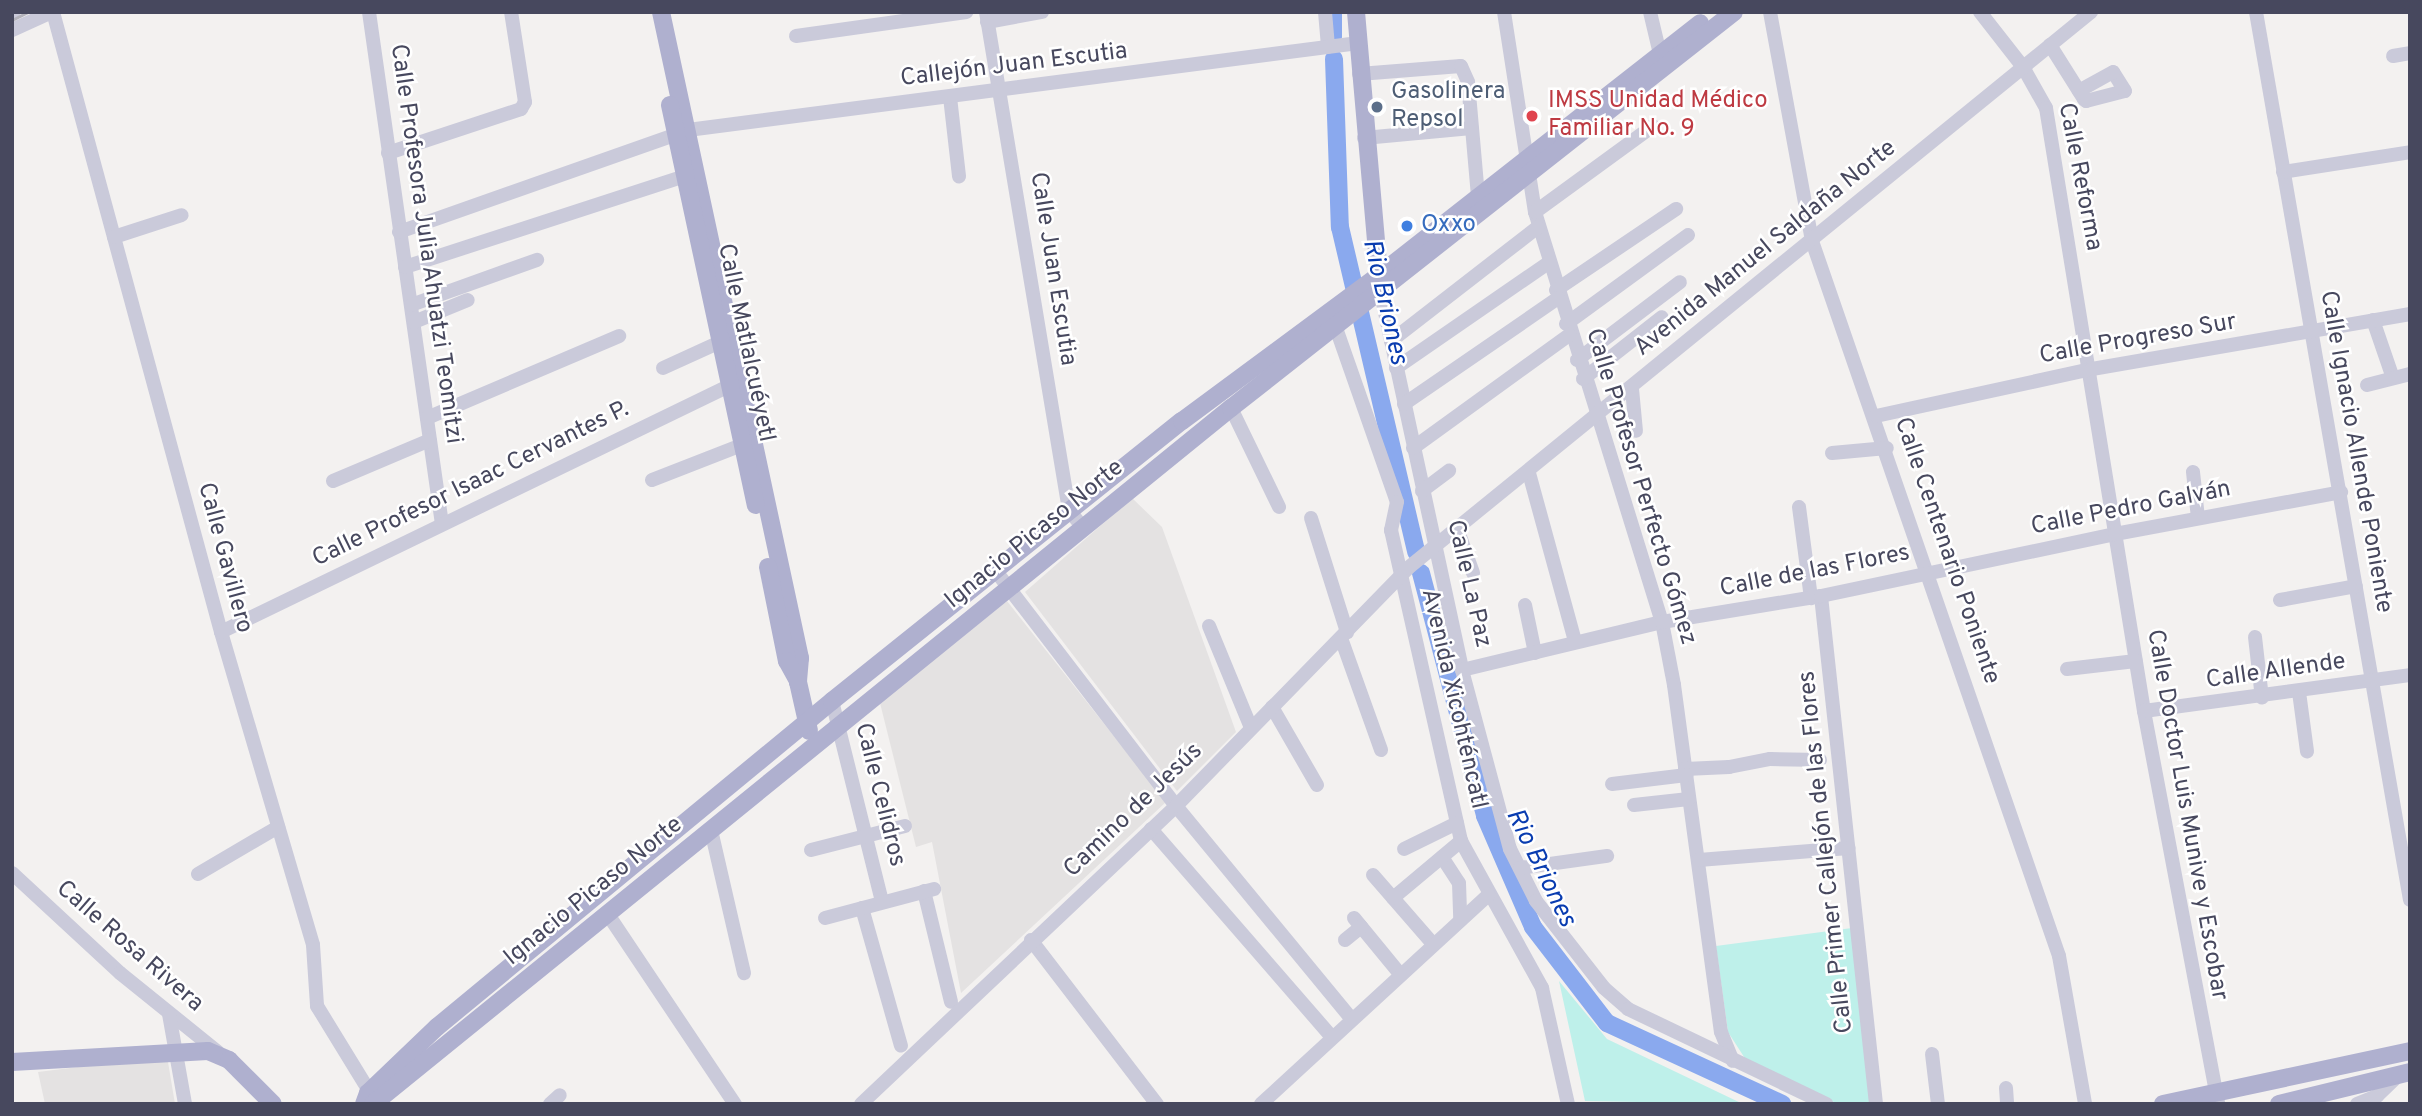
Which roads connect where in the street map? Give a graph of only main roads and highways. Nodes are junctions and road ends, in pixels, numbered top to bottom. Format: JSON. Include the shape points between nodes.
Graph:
{"nodes":[{"id":1,"x":650,"y":12,"type":"edge"},
{"id":2,"x":661,"y":12,"type":"edge"},
{"id":3,"x":1356,"y":12,"type":"edge"},
{"id":4,"x":1714,"y":12,"type":"edge"},
{"id":5,"x":1734,"y":12,"type":"edge"},
{"id":6,"x":682,"y":132,"type":"junction"},
{"id":7,"x":1525,"y":168,"type":"junction"},
{"id":8,"x":1378,"y":275,"type":"junction"},
{"id":9,"x":1381,"y":294,"type":"junction"},
{"id":10,"x":735,"y":382,"type":"junction"},
{"id":11,"x":798,"y":682,"type":"junction"},
{"id":12,"x":807,"y":721,"type":"junction"},
{"id":13,"x":813,"y":747,"type":"junction"},
{"id":14,"x":2410,"y":1041,"type":"edge"},
{"id":15,"x":2410,"y":1051,"type":"edge"},
{"id":16,"x":2365,"y":1058,"type":"junction"},
{"id":17,"x":12,"y":1062,"type":"edge"},
{"id":18,"x":2407,"y":1069,"type":"edge"},
{"id":19,"x":2231,"y":1095,"type":"edge"},
{"id":20,"x":2215,"y":1098,"type":"edge"},
{"id":21,"x":370,"y":1101,"type":"edge"},
{"id":22,"x":2176,"y":1103,"type":"edge"},
{"id":23,"x":273,"y":1104,"type":"edge"},
{"id":24,"x":2279,"y":1104,"type":"edge"}],
"edges":[{"from":1,"to":6,"type":"main road","name":"Calle Matlalcuéyetl"},
{"from":2,"to":6,"type":"main road","name":"Calle Matlalcuéyetl"},
{"from":3,"to":8,"type":"main road","name":"Calle La Paz"},
{"from":4,"to":7,"type":"main road","name":"Ignacio Picaso Norte"},
{"from":5,"to":7,"type":"main road","name":"Ignacio Picaso Norte"},
{"from":6,"to":10,"type":"main road","name":"Calle Matlalcuéyetl"},
{"from":6,"to":10,"type":"main road","name":"Calle Matlalcuéyetl","via":[[685,176],[720,342]]},
{"from":7,"to":8,"type":"main road","name":"Ignacio Picaso Norte","via":[[1478,197]]},
{"from":7,"to":9,"type":"main road","name":"Ignacio Picaso Norte"},
{"from":8,"to":9,"type":"main road","name":"Calle La Paz"},
{"from":8,"to":12,"type":"main road","name":"Ignacio Picaso Norte","via":[[1069,510]]},
{"from":9,"to":13,"type":"main road","name":"Ignacio Picaso Norte","via":[[1231,408]]},
{"from":10,"to":11,"type":"main road","name":"Calle Matlalcuéyetl","via":[[800,658]]},
{"from":10,"to":11,"type":"main road","name":"Calle Matlalcuéyetl","via":[[741,445],[787,661]]},
{"from":11,"to":12,"type":"main road","name":"Calle Matlalcuéyetl"},
{"from":12,"to":13,"type":"main road","name":"Calle Matlalcuéyetl"},
{"from":12,"to":21,"type":"main road","name":"Ignacio Picaso Norte","via":[[438,1027]]},
{"from":13,"to":21,"type":"main road","name":"Ignacio Picaso Norte"},
{"from":14,"to":16,"type":"main road"},
{"from":15,"to":16,"type":"main road"},
{"from":16,"to":19,"type":"main road"},
{"from":17,"to":23,"type":"main road","via":[[218,1052]]},
{"from":18,"to":24,"type":"main road"},
{"from":19,"to":20,"type":"main road"},
{"from":20,"to":22,"type":"main road"}]}
